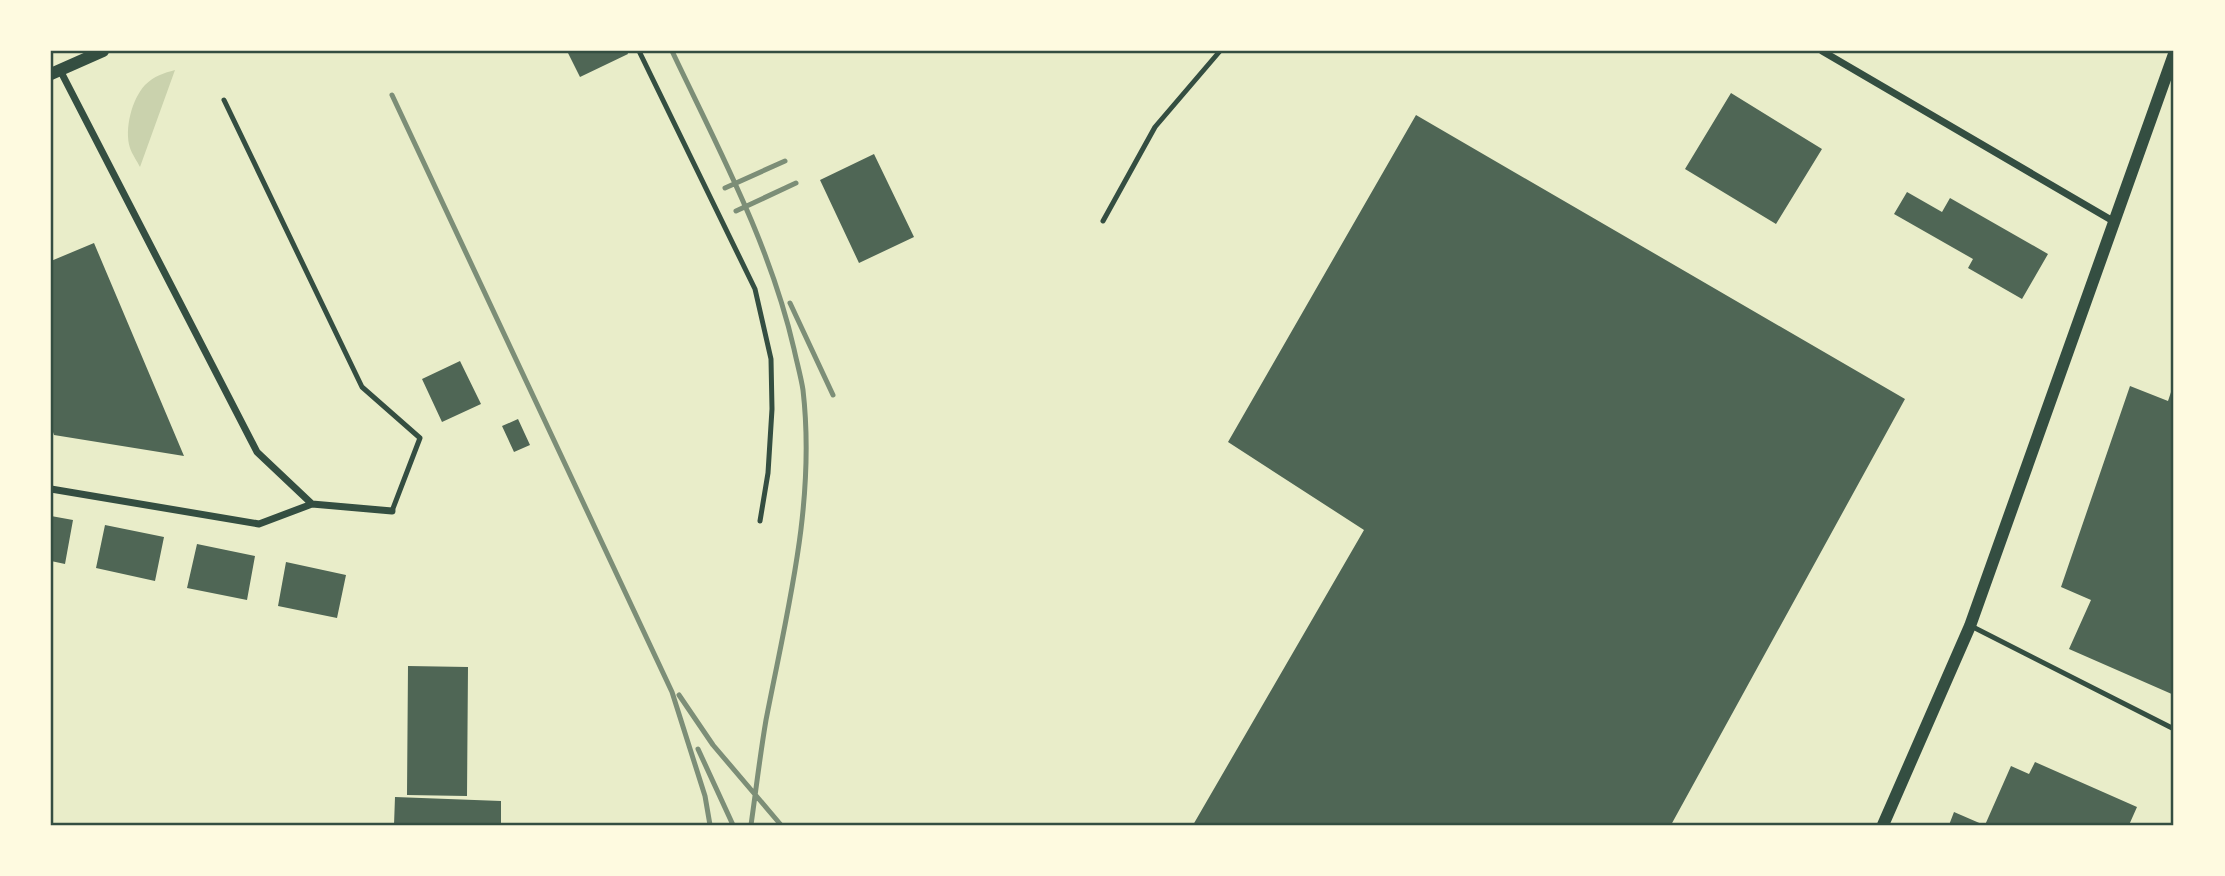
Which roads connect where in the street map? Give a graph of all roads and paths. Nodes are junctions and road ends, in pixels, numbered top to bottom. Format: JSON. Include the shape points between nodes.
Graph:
{"nodes":[{"id":1,"x":103,"y":51,"type":"edge"},
{"id":2,"x":639,"y":51,"type":"edge"},
{"id":3,"x":1220,"y":51,"type":"edge"},
{"id":4,"x":1822,"y":51,"type":"edge"},
{"id":5,"x":2174,"y":54,"type":"edge"},
{"id":6,"x":55,"y":72,"type":"edge"},
{"id":7,"x":224,"y":100,"type":"dead end"},
{"id":8,"x":1103,"y":221,"type":"dead end"},
{"id":9,"x":2113,"y":221,"type":"junction"},
{"id":10,"x":51,"y":489,"type":"edge"},
{"id":11,"x":312,"y":504,"type":"junction"},
{"id":12,"x":392,"y":511,"type":"joint"},
{"id":13,"x":760,"y":522,"type":"dead end"},
{"id":14,"x":1970,"y":626,"type":"junction"},
{"id":15,"x":2174,"y":729,"type":"edge"},
{"id":16,"x":1883,"y":825,"type":"edge"}],
"edges":[{"from":1,"to":6,"type":"street"},
{"from":2,"to":13,"type":"lane","via":[[755,289],[771,359],[768,473]]},
{"from":3,"to":8,"type":"lane","via":[[1155,127]]},
{"from":4,"to":9,"type":"street"},
{"from":5,"to":9,"type":"street"},
{"from":6,"to":11,"type":"street","via":[[257,452]]},
{"from":7,"to":12,"type":"lane","via":[[362,387],[420,438]]},
{"from":9,"to":14,"type":"street"},
{"from":10,"to":11,"type":"street","via":[[259,524]]},
{"from":11,"to":12,"type":"street"},
{"from":14,"to":15,"type":"lane"},
{"from":14,"to":16,"type":"street"}]}
